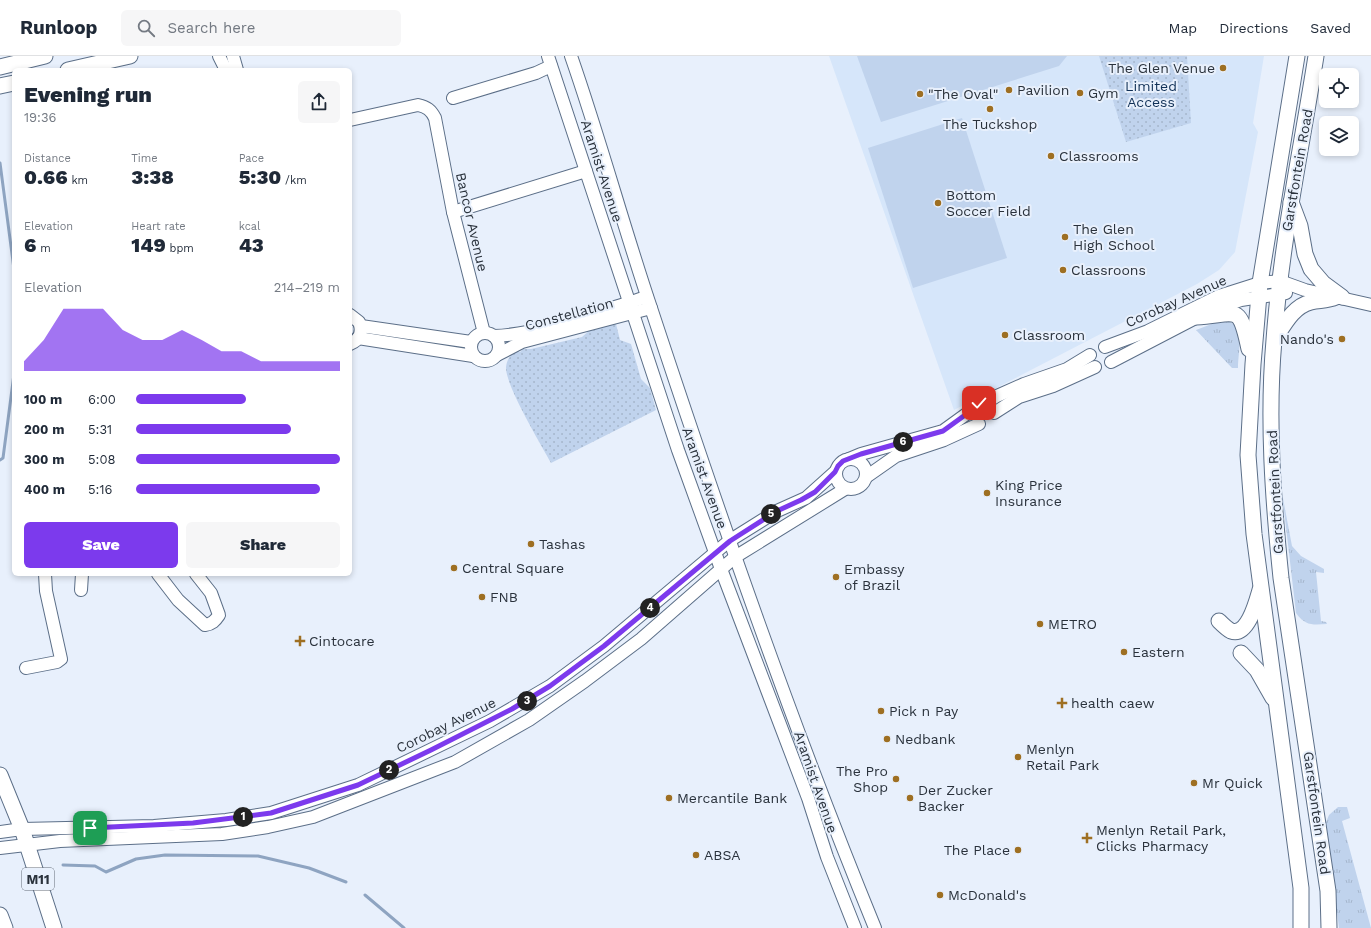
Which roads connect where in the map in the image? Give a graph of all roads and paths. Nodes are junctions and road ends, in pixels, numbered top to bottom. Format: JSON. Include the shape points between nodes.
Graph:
{"nodes":[{"id":1,"x":46,"y":56,"type":"edge"},
{"id":2,"x":130,"y":56,"type":"edge"},
{"id":3,"x":219,"y":56,"type":"edge"},
{"id":4,"x":234,"y":56,"type":"edge"},
{"id":5,"x":571,"y":56,"type":"edge"},
{"id":6,"x":1297,"y":56,"type":"edge"},
{"id":7,"x":1316,"y":56,"type":"edge"},
{"id":8,"x":550,"y":61,"type":"edge"},
{"id":9,"x":0,"y":67,"type":"edge"},
{"id":10,"x":77,"y":68,"type":"edge"},
{"id":11,"x":225,"y":68,"type":"edge"},
{"id":12,"x":237,"y":68,"type":"edge"},
{"id":13,"x":12,"y":83,"type":"edge"},
{"id":14,"x":0,"y":86,"type":"edge"},
{"id":15,"x":453,"y":98,"type":"dead end"},
{"id":16,"x":352,"y":120,"type":"edge"},
{"id":17,"x":586,"y":171,"type":"junction"},
{"id":18,"x":1290,"y":202,"type":"junction"},
{"id":19,"x":453,"y":212,"type":"junction"},
{"id":20,"x":1279,"y":287,"type":"junction"},
{"id":21,"x":1259,"y":290,"type":"junction"},
{"id":22,"x":1339,"y":297,"type":"junction"},
{"id":23,"x":649,"y":303,"type":"junction"},
{"id":24,"x":1371,"y":305,"type":"edge"},
{"id":25,"x":631,"y":307,"type":"junction"},
{"id":26,"x":352,"y":315,"type":"edge"},
{"id":27,"x":1196,"y":317,"type":"junction"},
{"id":28,"x":361,"y":326,"type":"junction"},
{"id":29,"x":489,"y":334,"type":"junction"},
{"id":30,"x":1274,"y":340,"type":"junction"},
{"id":31,"x":354,"y":341,"type":"edge"},
{"id":32,"x":471,"y":342,"type":"junction"},
{"id":33,"x":1105,"y":347,"type":"junction"},
{"id":34,"x":497,"y":355,"type":"junction"},
{"id":35,"x":1090,"y":355,"type":"junction"},
{"id":36,"x":473,"y":356,"type":"junction"},
{"id":37,"x":1111,"y":362,"type":"junction"},
{"id":38,"x":1253,"y":364,"type":"junction"},
{"id":39,"x":1095,"y":367,"type":"junction"},
{"id":40,"x":986,"y":403,"type":"junction"},
{"id":41,"x":972,"y":410,"type":"junction"},
{"id":42,"x":994,"y":414,"type":"junction"},
{"id":43,"x":979,"y":424,"type":"junction"},
{"id":44,"x":849,"y":459,"type":"junction"},
{"id":45,"x":835,"y":472,"type":"junction"},
{"id":46,"x":866,"y":477,"type":"junction"},
{"id":47,"x":845,"y":489,"type":"junction"},
{"id":48,"x":730,"y":541,"type":"junction"},
{"id":49,"x":716,"y":553,"type":"junction"},
{"id":50,"x":735,"y":557,"type":"junction"},
{"id":51,"x":721,"y":569,"type":"junction"},
{"id":52,"x":45,"y":576,"type":"edge"},
{"id":53,"x":82,"y":576,"type":"edge"},
{"id":54,"x":159,"y":576,"type":"edge"},
{"id":55,"x":198,"y":576,"type":"edge"},
{"id":56,"x":1261,"y":586,"type":"junction"},
{"id":57,"x":81,"y":590,"type":"dead end"},
{"id":58,"x":1219,"y":621,"type":"dead end"},
{"id":59,"x":1241,"y":653,"type":"dead end"},
{"id":60,"x":26,"y":668,"type":"dead end"},
{"id":61,"x":1277,"y":706,"type":"junction"},
{"id":62,"x":0,"y":775,"type":"edge"},
{"id":63,"x":22,"y":829,"type":"junction"},
{"id":64,"x":0,"y":832,"type":"edge"},
{"id":65,"x":27,"y":845,"type":"junction"},
{"id":66,"x":0,"y":848,"type":"edge"},
{"id":67,"x":0,"y":915,"type":"edge"},
{"id":68,"x":5,"y":928,"type":"edge"},
{"id":69,"x":54,"y":928,"type":"edge"},
{"id":70,"x":855,"y":928,"type":"edge"},
{"id":71,"x":875,"y":928,"type":"edge"},
{"id":72,"x":1301,"y":928,"type":"edge"},
{"id":73,"x":1329,"y":928,"type":"edge"}],
"edges":[{"from":1,"to":9,"type":"main road"},
{"from":2,"to":10,"type":"main road"},
{"from":3,"to":11,"type":"street"},
{"from":4,"to":12,"type":"street"},
{"from":5,"to":23,"type":"street","name":"Aramist Avenue"},
{"from":6,"to":21,"type":"main road","name":"Garstfontein Road"},
{"from":7,"to":18,"type":"main road","name":"Garstfontein Road"},
{"from":8,"to":15,"type":"street","via":[[536,73]]},
{"from":8,"to":17,"type":"street","name":"Aramist Avenue"},
{"from":13,"to":14,"type":"main road"},
{"from":16,"to":19,"type":"street","name":"Bancor Avenue","via":[[418,105],[430,110],[435,118]]},
{"from":17,"to":19,"type":"street"},
{"from":17,"to":25,"type":"street","name":"Aramist Avenue"},
{"from":18,"to":20,"type":"main road","name":"Garstfontein Road"},
{"from":18,"to":22,"type":"main road","via":[[1300,226],[1305,254],[1311,269]]},
{"from":19,"to":29,"type":"street","name":"Bancor Avenue"},
{"from":20,"to":21,"type":"street","name":"Corobay Avenue"},
{"from":20,"to":22,"type":"street","name":"Corobay Avenue"},
{"from":20,"to":30,"type":"main road","name":"Garstfontein Road"},
{"from":21,"to":27,"type":"street","name":"Corobay Avenue"},
{"from":21,"to":33,"type":"street","name":"Corobay Avenue","via":[[1219,296],[1148,331]]},
{"from":21,"to":38,"type":"main road","name":"Garstfontein Road"},
{"from":22,"to":24,"type":"street","name":"Corobay Avenue"},
{"from":22,"to":30,"type":"main road","via":[[1300,306],[1288,317]]},
{"from":23,"to":25,"type":"street","name":"Constellation"},
{"from":23,"to":48,"type":"street","name":"Aramist Avenue"},
{"from":25,"to":29,"type":"street","name":"Constellation","via":[[539,329]]},
{"from":25,"to":34,"type":"street","name":"Constellation","via":[[522,342]]},
{"from":25,"to":49,"type":"street","name":"Aramist Avenue","via":[[678,450]]},
{"from":26,"to":28,"type":"street"},
{"from":27,"to":37,"type":"street","name":"Corobay Avenue"},
{"from":27,"to":38,"type":"main road","via":[[1226,313],[1238,316],[1244,326]]},
{"from":28,"to":31,"type":"street"},
{"from":28,"to":32,"type":"street"},
{"from":29,"to":32,"type":"street","via":[[476,336]]},
{"from":29,"to":34,"type":"street","via":[[499,346]]},
{"from":30,"to":73,"type":"main road","name":"Garstfontein Road","via":[[1271,408],[1276,527],[1289,641],[1328,891]]},
{"from":31,"to":36,"type":"street"},
{"from":32,"to":36,"type":"street"},
{"from":33,"to":35,"type":"street","name":"Corobay Avenue","via":[[1094,348]]},
{"from":33,"to":37,"type":"street","via":[[1110,352]]},
{"from":34,"to":36,"type":"street","via":[[485,362]]},
{"from":35,"to":39,"type":"street","via":[[1090,362]]},
{"from":35,"to":40,"type":"street","name":"Corobay Avenue","via":[[1066,370],[1012,389]]},
{"from":37,"to":39,"type":"street","name":"Corobay Avenue","via":[[1106,368]]},
{"from":38,"to":56,"type":"main road","name":"Garstfontein Road","via":[[1248,455]]},
{"from":39,"to":42,"type":"street","name":"Corobay Avenue","via":[[1053,386],[1019,397]]},
{"from":40,"to":41,"type":"street","name":"Corobay Avenue","via":[[979,403]]},
{"from":40,"to":42,"type":"street","via":[[992,407]]},
{"from":41,"to":43,"type":"street","via":[[973,419]]},
{"from":41,"to":44,"type":"street","name":"Corobay Avenue","via":[[943,431]]},
{"from":42,"to":43,"type":"street","name":"Corobay Avenue","via":[[988,423]]},
{"from":43,"to":46,"type":"street","name":"Corobay Avenue","via":[[944,440],[896,456]]},
{"from":44,"to":45,"type":"street","name":"Corobay Avenue","via":[[843,461]]},
{"from":44,"to":46,"type":"street","via":[[862,464],[866,470]]},
{"from":45,"to":47,"type":"street","via":[[836,479]]},
{"from":45,"to":48,"type":"street","name":"Corobay Avenue","via":[[806,498],[777,511]]},
{"from":46,"to":47,"type":"street","name":"Corobay Avenue","via":[[859,488]]},
{"from":47,"to":50,"type":"street","name":"Corobay Avenue"},
{"from":48,"to":49,"type":"street","name":"Corobay Avenue"},
{"from":48,"to":50,"type":"street","name":"Aramist Avenue"},
{"from":49,"to":51,"type":"street","name":"Aramist Avenue"},
{"from":49,"to":63,"type":"street","name":"Corobay Avenue","via":[[604,646],[550,686],[490,721],[358,785],[271,813],[226,820],[154,826]]},
{"from":50,"to":51,"type":"street","name":"Corobay Avenue"},
{"from":50,"to":71,"type":"street","name":"Aramist Avenue","via":[[838,838]]},
{"from":51,"to":65,"type":"street","name":"Corobay Avenue","via":[[641,639],[528,720],[466,757],[402,784],[313,817],[243,831]]},
{"from":51,"to":70,"type":"street","name":"Aramist Avenue"},
{"from":52,"to":60,"type":"street","via":[[61,659]]},
{"from":53,"to":57,"type":"street"},
{"from":54,"to":55,"type":"street","via":[[205,625],[210,624],[219,615],[211,593]]},
{"from":56,"to":58,"type":"main road","via":[[1250,619],[1241,629],[1230,630]]},
{"from":56,"to":61,"type":"main road","name":"Garstfontein Road"},
{"from":59,"to":61,"type":"main road","via":[[1257,670]]},
{"from":61,"to":72,"type":"main road","name":"Garstfontein Road","via":[[1301,888]]},
{"from":62,"to":63,"type":"main road","number":"M11"},
{"from":63,"to":64,"type":"street","name":"Corobay Avenue"},
{"from":63,"to":65,"type":"main road","number":"M11"},
{"from":65,"to":66,"type":"street","name":"Corobay Avenue"},
{"from":65,"to":69,"type":"main road","number":"M11"},
{"from":67,"to":68,"type":"main road"}]}
